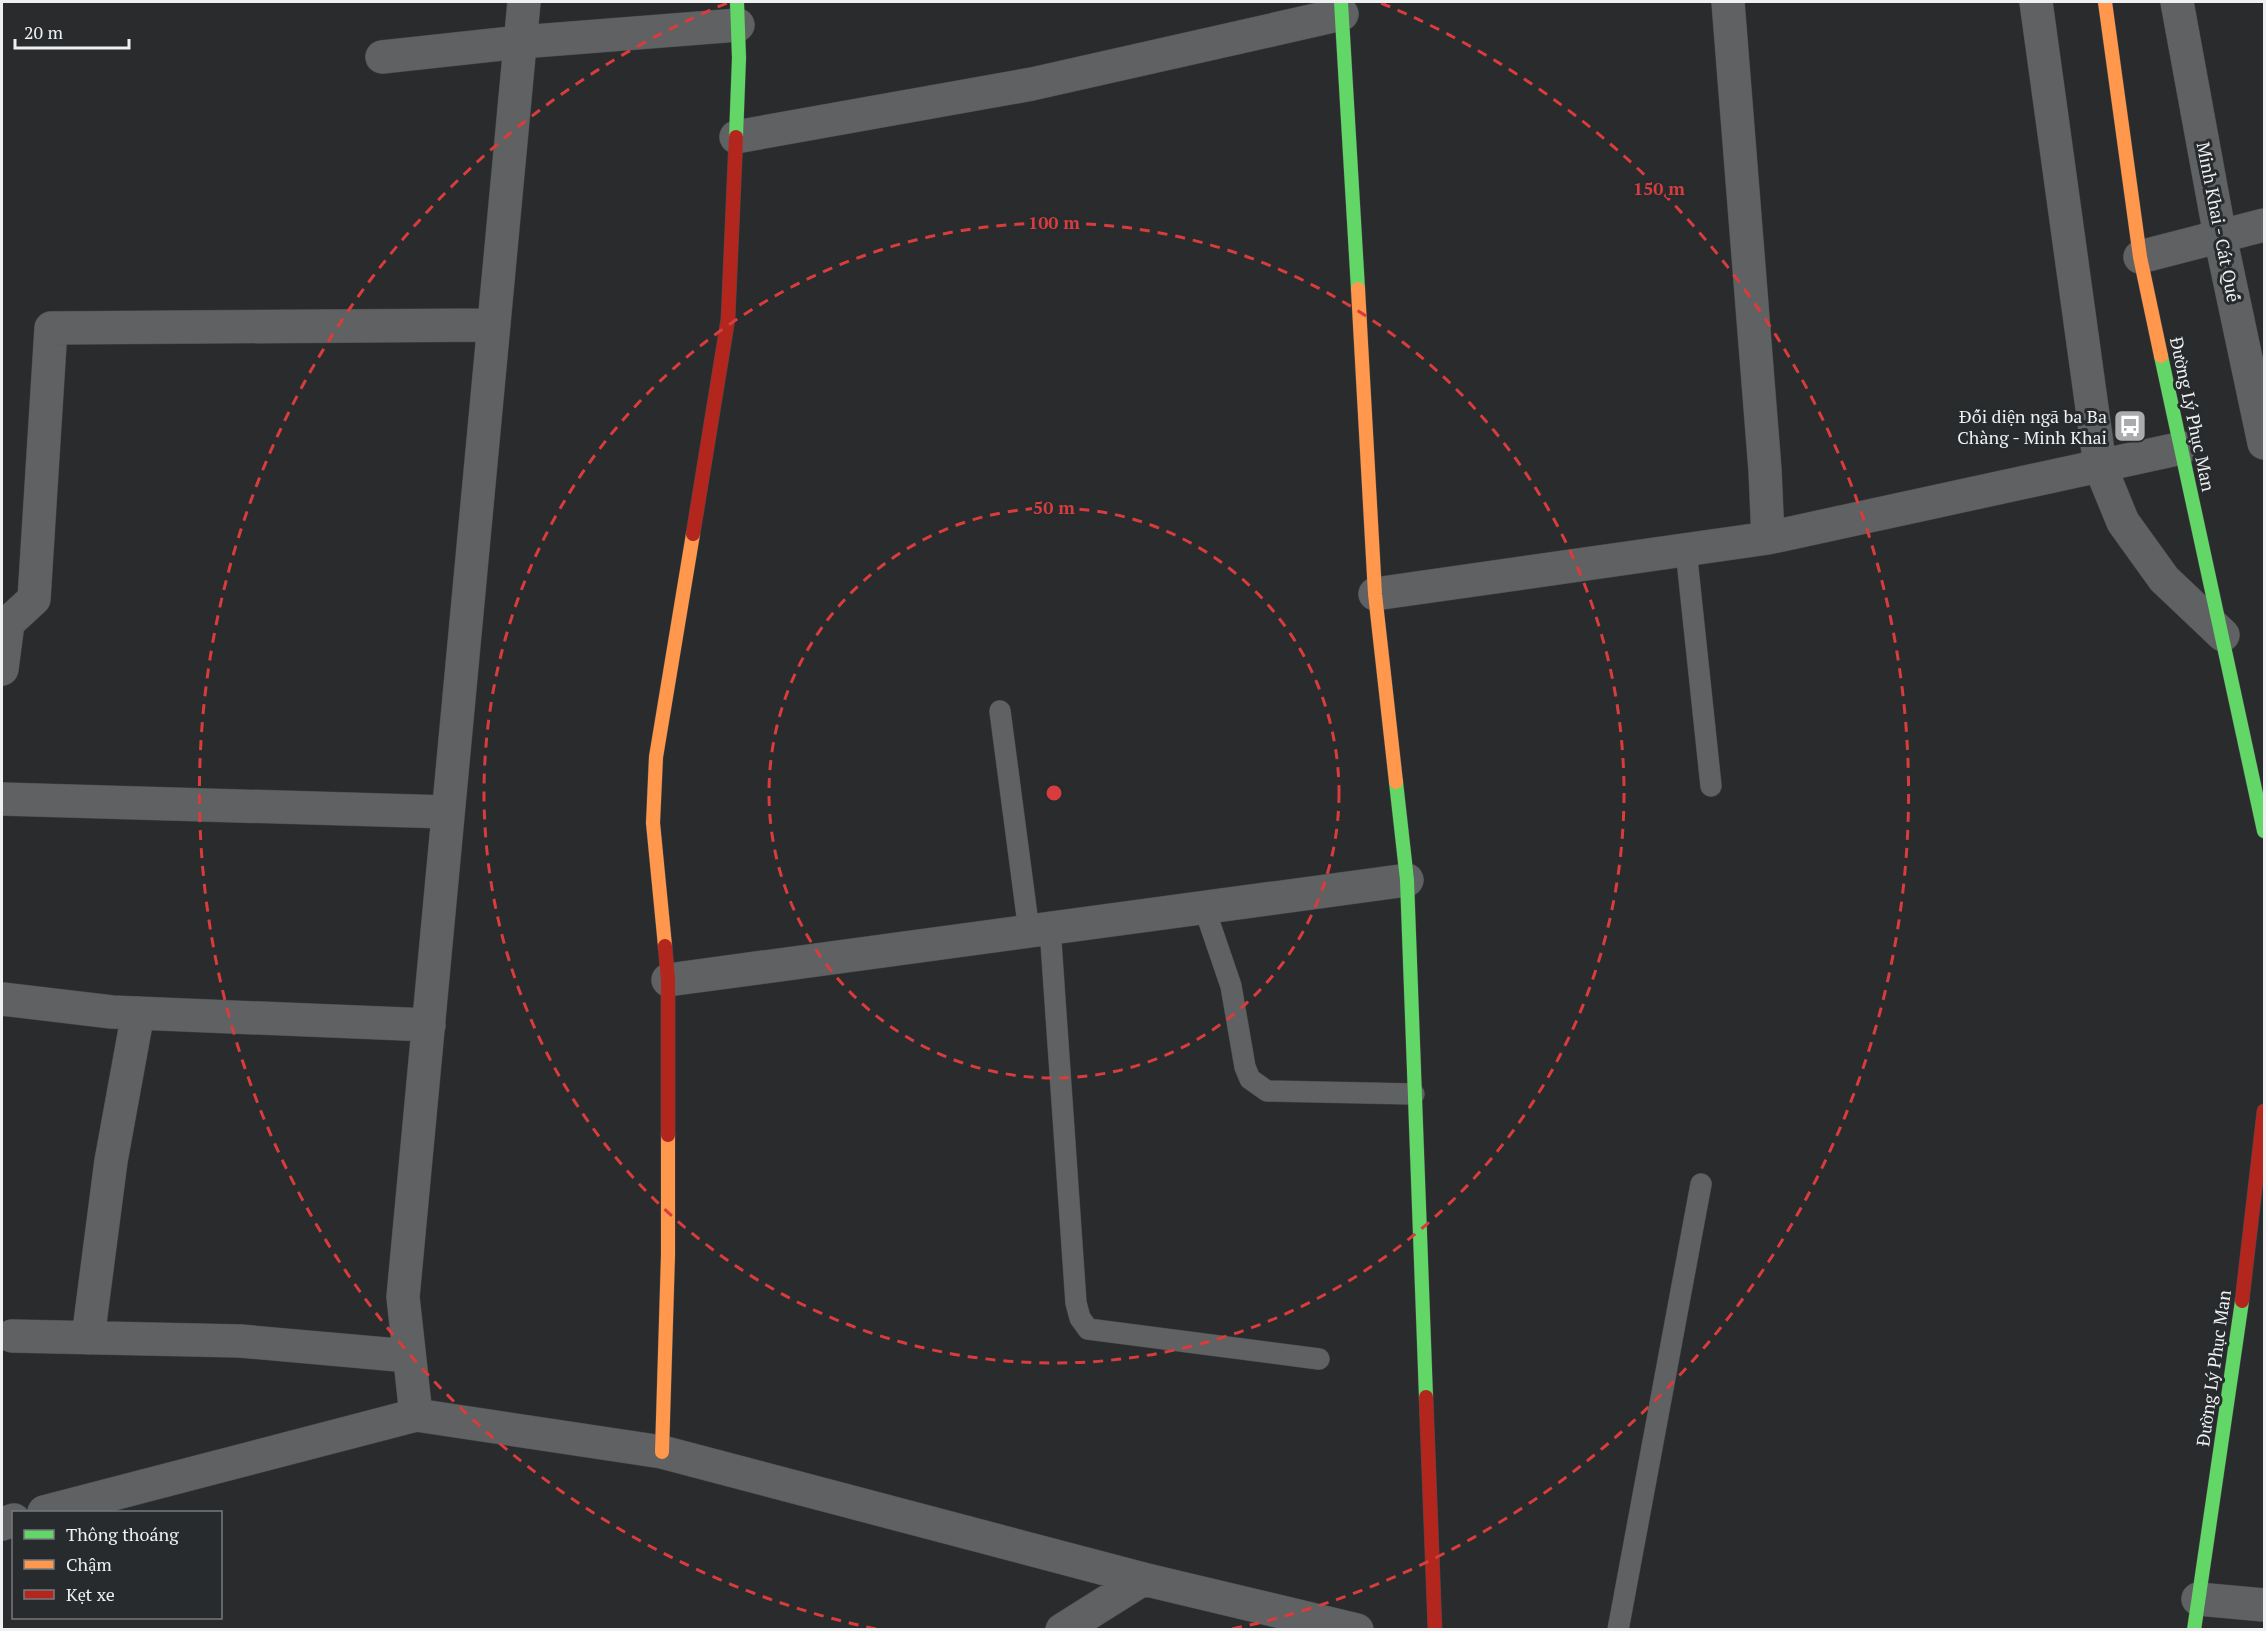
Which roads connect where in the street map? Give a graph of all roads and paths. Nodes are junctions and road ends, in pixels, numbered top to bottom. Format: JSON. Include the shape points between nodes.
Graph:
{"nodes":[{"id":1,"x":524,"y":2,"type":"edge"},
{"id":2,"x":1728,"y":2,"type":"edge"},
{"id":3,"x":2036,"y":2,"type":"edge"},
{"id":4,"x":2105,"y":2,"type":"edge"},
{"id":5,"x":2177,"y":2,"type":"edge"},
{"id":6,"x":1341,"y":8,"type":"edge"},
{"id":7,"x":738,"y":13,"type":"edge"},
{"id":8,"x":520,"y":42,"type":"junction"},
{"id":9,"x":382,"y":57,"type":"dead end"},
{"id":10,"x":736,"y":137,"type":"junction"},
{"id":11,"x":2265,"y":225,"type":"edge"},
{"id":12,"x":2220,"y":236,"type":"junction"},
{"id":13,"x":2140,"y":257,"type":"junction"},
{"id":14,"x":494,"y":325,"type":"junction"},
{"id":15,"x":2265,"y":443,"type":"edge"},
{"id":16,"x":2182,"y":448,"type":"junction"},
{"id":17,"x":2100,"y":466,"type":"junction"},
{"id":18,"x":1768,"y":538,"type":"junction"},
{"id":19,"x":1686,"y":550,"type":"junction"},
{"id":20,"x":1375,"y":594,"type":"junction"},
{"id":21,"x":2223,"y":635,"type":"junction"},
{"id":22,"x":2,"y":669,"type":"edge"},
{"id":23,"x":1000,"y":711,"type":"dead end"},
{"id":24,"x":1711,"y":786,"type":"dead end"},
{"id":25,"x":2,"y":800,"type":"edge"},
{"id":26,"x":448,"y":812,"type":"junction"},
{"id":27,"x":2265,"y":831,"type":"edge"},
{"id":28,"x":1407,"y":880,"type":"junction"},
{"id":29,"x":1204,"y":907,"type":"junction"},
{"id":30,"x":1039,"y":930,"type":"junction"},
{"id":31,"x":668,"y":980,"type":"junction"},
{"id":32,"x":2,"y":999,"type":"edge"},
{"id":33,"x":138,"y":1013,"type":"junction"},
{"id":34,"x":429,"y":1025,"type":"junction"},
{"id":35,"x":1414,"y":1094,"type":"junction"},
{"id":36,"x":2265,"y":1111,"type":"edge"},
{"id":37,"x":1701,"y":1184,"type":"dead end"},
{"id":38,"x":12,"y":1336,"type":"dead end"},
{"id":39,"x":88,"y":1338,"type":"junction"},
{"id":40,"x":409,"y":1356,"type":"junction"},
{"id":41,"x":1319,"y":1359,"type":"dead end"},
{"id":42,"x":416,"y":1416,"type":"junction"},
{"id":43,"x":662,"y":1452,"type":"junction"},
{"id":44,"x":48,"y":1511,"type":"edge"},
{"id":45,"x":1143,"y":1579,"type":"junction"},
{"id":46,"x":2265,"y":1605,"type":"edge"},
{"id":47,"x":2196,"y":1614,"type":"edge"},
{"id":48,"x":1342,"y":1628,"type":"edge"},
{"id":49,"x":1062,"y":1629,"type":"edge"},
{"id":50,"x":1435,"y":1629,"type":"edge"},
{"id":51,"x":1618,"y":1629,"type":"edge"}],
"edges":[{"from":1,"to":8,"type":"street"},
{"from":2,"to":18,"type":"street","via":[[1766,470]]},
{"from":3,"to":17,"type":"street"},
{"from":4,"to":13,"type":"street","name":"Đường Lý Phục Man"},
{"from":5,"to":12,"type":"street","name":"Minh Khai - Cát Quế"},
{"from":6,"to":10,"type":"street","via":[[1032,84]]},
{"from":6,"to":20,"type":"street"},
{"from":7,"to":8,"type":"street"},
{"from":7,"to":10,"type":"street"},
{"from":8,"to":9,"type":"street"},
{"from":8,"to":14,"type":"street"},
{"from":10,"to":31,"type":"street","via":[[728,319],[656,757],[653,823]]},
{"from":11,"to":12,"type":"street"},
{"from":12,"to":13,"type":"street"},
{"from":12,"to":15,"type":"street","name":"Minh Khai - Cát Quế"},
{"from":13,"to":16,"type":"street","name":"Đường Lý Phục Man"},
{"from":14,"to":22,"type":"street","via":[[51,328],[34,599],[8,622]]},
{"from":14,"to":26,"type":"street"},
{"from":16,"to":17,"type":"street"},
{"from":16,"to":21,"type":"street","name":"Đường Lý Phục Man"},
{"from":17,"to":18,"type":"street"},
{"from":17,"to":21,"type":"street","via":[[2123,522],[2164,579]]},
{"from":18,"to":19,"type":"street"},
{"from":19,"to":20,"type":"street"},
{"from":19,"to":24,"type":"lane"},
{"from":20,"to":28,"type":"street"},
{"from":21,"to":27,"type":"street","name":"Đường Lý Phục Man"},
{"from":23,"to":30,"type":"lane"},
{"from":25,"to":26,"type":"street"},
{"from":26,"to":34,"type":"street"},
{"from":28,"to":29,"type":"street"},
{"from":28,"to":35,"type":"street"},
{"from":29,"to":30,"type":"street"},
{"from":29,"to":35,"type":"lane","via":[[1231,986],[1250,1079],[1267,1091]]},
{"from":30,"to":31,"type":"street"},
{"from":30,"to":41,"type":"lane","via":[[1080,1318],[1088,1329]]},
{"from":31,"to":43,"type":"street","via":[[669,1255]]},
{"from":32,"to":33,"type":"street"},
{"from":33,"to":34,"type":"street"},
{"from":33,"to":39,"type":"street","via":[[111,1161]]},
{"from":34,"to":40,"type":"street","via":[[403,1297]]},
{"from":35,"to":50,"type":"street"},
{"from":36,"to":47,"type":"street","name":"Đường Lý Phục Man","via":[[2244,1287]]},
{"from":37,"to":51,"type":"lane"},
{"from":38,"to":39,"type":"street"},
{"from":39,"to":40,"type":"street","via":[[240,1341]]},
{"from":40,"to":42,"type":"street"},
{"from":42,"to":43,"type":"street"},
{"from":42,"to":44,"type":"street"},
{"from":43,"to":45,"type":"street"},
{"from":45,"to":48,"type":"street"},
{"from":45,"to":49,"type":"street"},
{"from":46,"to":47,"type":"street"}]}
